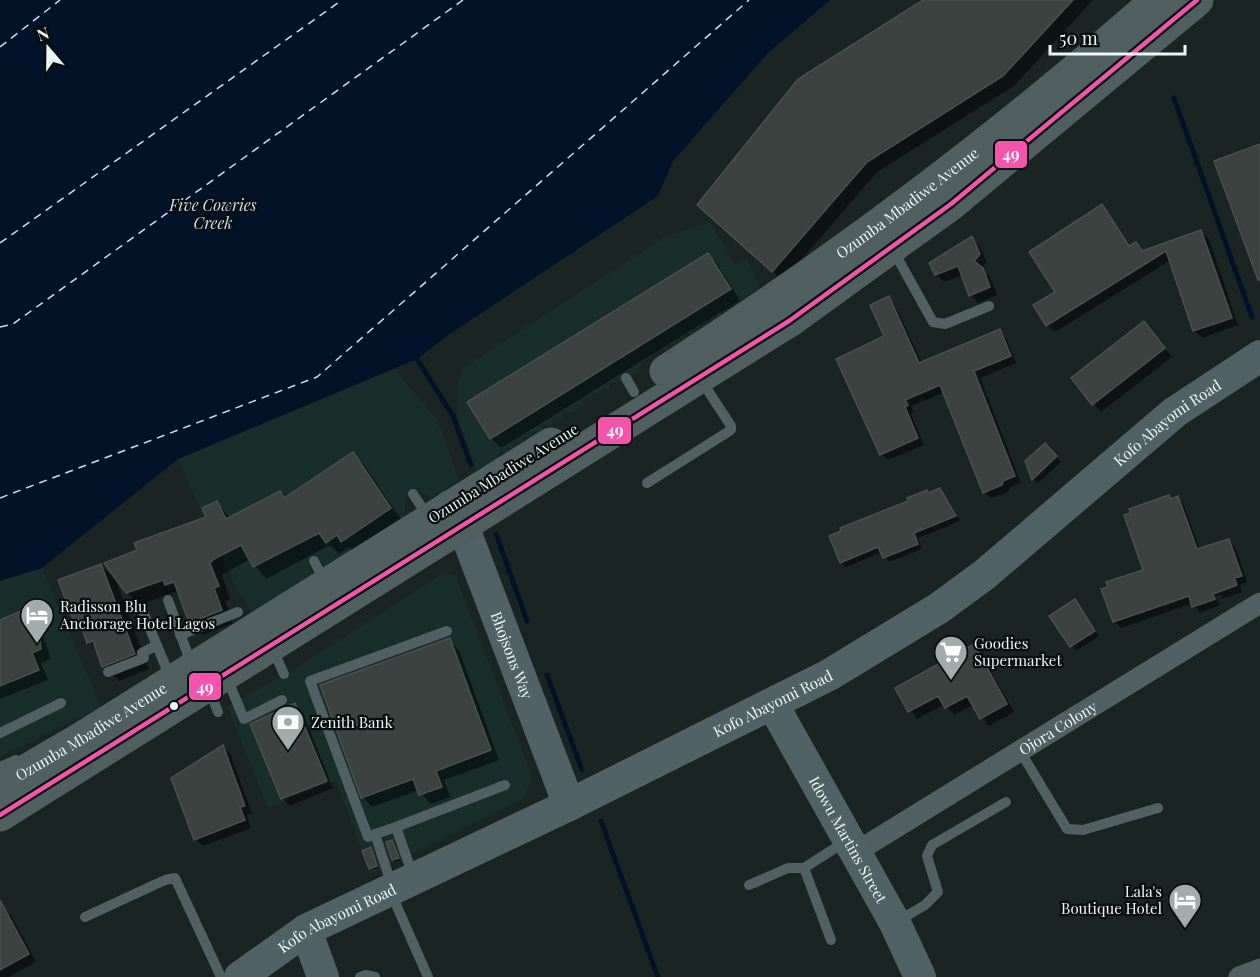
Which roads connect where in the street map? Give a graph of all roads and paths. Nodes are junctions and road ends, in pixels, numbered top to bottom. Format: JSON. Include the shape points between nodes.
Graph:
{"nodes":[{"id":1,"x":1156,"y":0,"type":"edge"},
{"id":2,"x":1197,"y":0,"type":"edge"},
{"id":3,"x":891,"y":248,"type":"junction"},
{"id":4,"x":989,"y":306,"type":"dead end"},
{"id":5,"x":1260,"y":356,"type":"edge"},
{"id":6,"x":699,"y":378,"type":"junction"},
{"id":7,"x":647,"y":483,"type":"dead end"},
{"id":8,"x":439,"y":511,"type":"junction"},
{"id":9,"x":168,"y":600,"type":"dead end"},
{"id":10,"x":1260,"y":603,"type":"edge"},
{"id":11,"x":141,"y":607,"type":"dead end"},
{"id":12,"x":447,"y":631,"type":"dead end"},
{"id":13,"x":265,"y":633,"type":"junction"},
{"id":14,"x":180,"y":635,"type":"junction"},
{"id":15,"x":157,"y":645,"type":"junction"},
{"id":16,"x":108,"y":672,"type":"dead end"},
{"id":17,"x":203,"y":684,"type":"junction"},
{"id":18,"x":282,"y":700,"type":"dead end"},
{"id":19,"x":61,"y":703,"type":"dead end"},
{"id":20,"x":773,"y":705,"type":"junction"},
{"id":21,"x":0,"y":733,"type":"edge"},
{"id":22,"x":82,"y":738,"type":"junction"},
{"id":23,"x":1020,"y":751,"type":"junction"},
{"id":24,"x":0,"y":767,"type":"edge"},
{"id":25,"x":505,"y":785,"type":"dead end"},
{"id":26,"x":0,"y":786,"type":"edge"},
{"id":27,"x":1006,"y":802,"type":"dead end"},
{"id":28,"x":569,"y":805,"type":"junction"},
{"id":29,"x":1158,"y":808,"type":"dead end"},
{"id":30,"x":0,"y":815,"type":"edge"},
{"id":31,"x":396,"y":826,"type":"junction"},
{"id":32,"x":375,"y":834,"type":"junction"},
{"id":33,"x":852,"y":846,"type":"junction"},
{"id":34,"x":804,"y":868,"type":"junction"},
{"id":35,"x":749,"y":885,"type":"dead end"},
{"id":36,"x":399,"y":886,"type":"junction"},
{"id":37,"x":85,"y":917,"type":"dead end"},
{"id":38,"x":896,"y":923,"type":"junction"},
{"id":39,"x":306,"y":930,"type":"junction"},
{"id":40,"x":831,"y":940,"type":"dead end"},
{"id":41,"x":1260,"y":969,"type":"edge"},
{"id":42,"x":221,"y":977,"type":"edge"},
{"id":43,"x":240,"y":977,"type":"edge"},
{"id":44,"x":323,"y":977,"type":"edge"},
{"id":45,"x":360,"y":977,"type":"edge"},
{"id":46,"x":375,"y":977,"type":"edge"},
{"id":47,"x":428,"y":977,"type":"edge"},
{"id":48,"x":920,"y":977,"type":"edge"},
{"id":49,"x":1239,"y":977,"type":"edge"}],
"edges":[{"from":1,"to":8,"type":"highway","name":"Ozumba Mbadiwe Avenue","via":[[1079,69],[927,191],[776,301],[630,385]]},
{"from":2,"to":3,"type":"highway","name":"Ozumba Mbadiwe Avenue","via":[[951,204]]},
{"from":3,"to":4,"type":"lane","via":[[933,322],[945,324]]},
{"from":3,"to":6,"type":"highway","name":"Ozumba Mbadiwe Avenue","via":[[789,321]]},
{"from":5,"to":20,"type":"street","name":"Kofo Abayomi Road","via":[[1175,411],[984,575],[939,608]]},
{"from":6,"to":7,"type":"lane","via":[[731,430]]},
{"from":6,"to":8,"type":"highway","name":"Ozumba Mbadiwe Avenue"},
{"from":8,"to":13,"type":"highway","name":"Ozumba Mbadiwe Avenue"},
{"from":8,"to":13,"type":"highway","name":"Ozumba Mbadiwe Avenue","via":[[320,572]]},
{"from":8,"to":28,"type":"street","name":"Bhojsons Way"},
{"from":9,"to":14,"type":"lane"},
{"from":10,"to":23,"type":"street","name":"Ojora Colony"},
{"from":11,"to":15,"type":"lane"},
{"from":12,"to":32,"type":"lane","via":[[310,681],[368,837]]},
{"from":13,"to":14,"type":"lane"},
{"from":13,"to":17,"type":"highway","name":"Ozumba Mbadiwe Avenue"},
{"from":14,"to":17,"type":"lane"},
{"from":15,"to":16,"type":"lane","via":[[142,652],[144,658]]},
{"from":15,"to":17,"type":"lane"},
{"from":17,"to":18,"type":"lane","via":[[244,719]]},
{"from":17,"to":22,"type":"highway","name":"Ozumba Mbadiwe Avenue"},
{"from":17,"to":30,"type":"highway","name":"Ozumba Mbadiwe Avenue"},
{"from":19,"to":21,"type":"lane"},
{"from":20,"to":28,"type":"street","name":"Kofo Abayomi Road"},
{"from":20,"to":33,"type":"street","name":"Idowu Martins Street"},
{"from":22,"to":24,"type":"lane"},
{"from":22,"to":26,"type":"highway","name":"Ozumba Mbadiwe Avenue"},
{"from":23,"to":29,"type":"lane","via":[[1067,830],[1083,830]]},
{"from":23,"to":33,"type":"street","name":"Ojora Colony"},
{"from":25,"to":31,"type":"lane"},
{"from":27,"to":38,"type":"lane","via":[[933,845],[927,856],[938,892]]},
{"from":28,"to":36,"type":"street","name":"Kofo Abayomi Road"},
{"from":31,"to":32,"type":"lane"},
{"from":31,"to":36,"type":"lane"},
{"from":32,"to":36,"type":"lane"},
{"from":33,"to":34,"type":"lane"},
{"from":33,"to":38,"type":"street","name":"Idowu Martins Street"},
{"from":34,"to":35,"type":"lane","via":[[788,868]]},
{"from":34,"to":40,"type":"lane"},
{"from":36,"to":39,"type":"street","name":"Kofo Abayomi Road"},
{"from":36,"to":47,"type":"lane"},
{"from":37,"to":42,"type":"lane","via":[[175,878]]},
{"from":38,"to":48,"type":"street","name":"Idowu Martins Street"},
{"from":39,"to":43,"type":"street","name":"Kofo Abayomi Road"},
{"from":39,"to":44,"type":"street"},
{"from":41,"to":49,"type":"street"},
{"from":45,"to":46,"type":"lane"}]}
